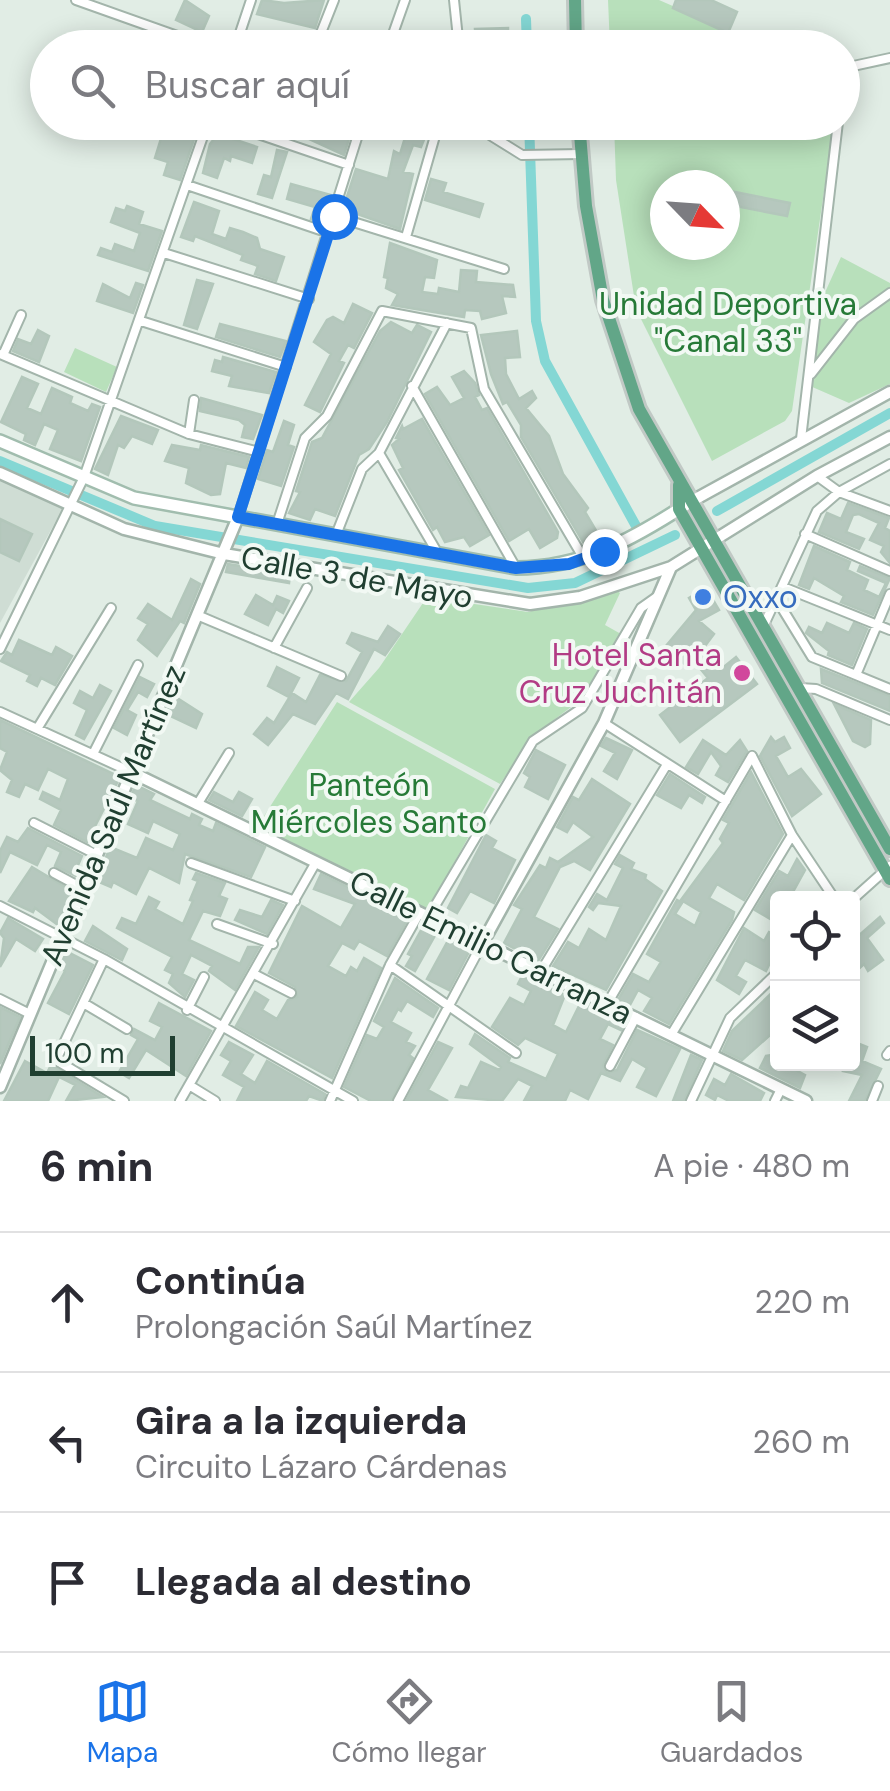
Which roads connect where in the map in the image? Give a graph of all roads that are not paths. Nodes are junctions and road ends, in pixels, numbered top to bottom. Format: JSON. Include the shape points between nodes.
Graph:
{"nodes":[{"id":1,"x":76,"y":0,"type":"edge"},
{"id":2,"x":251,"y":0,"type":"edge"},
{"id":3,"x":334,"y":0,"type":"edge"},
{"id":4,"x":404,"y":0,"type":"edge"},
{"id":5,"x":454,"y":0,"type":"edge"},
{"id":6,"x":574,"y":0,"type":"edge"},
{"id":7,"x":152,"y":28,"type":"joint"},
{"id":8,"x":158,"y":30,"type":"edge"},
{"id":9,"x":241,"y":30,"type":"edge"},
{"id":10,"x":322,"y":30,"type":"edge"},
{"id":11,"x":394,"y":30,"type":"edge"},
{"id":12,"x":457,"y":30,"type":"edge"},
{"id":13,"x":575,"y":30,"type":"edge"},
{"id":14,"x":890,"y":58,"type":"edge"},
{"id":15,"x":860,"y":65,"type":"edge"},
{"id":16,"x":202,"y":140,"type":"edge"},
{"id":17,"x":276,"y":140,"type":"edge"},
{"id":18,"x":357,"y":140,"type":"edge"},
{"id":19,"x":434,"y":140,"type":"edge"},
{"id":20,"x":498,"y":140,"type":"edge"},
{"id":21,"x":580,"y":140,"type":"edge"},
{"id":22,"x":836,"y":140,"type":"edge"},
{"id":23,"x":580,"y":154,"type":"junction"},
{"id":24,"x":349,"y":165,"type":"junction"},
{"id":25,"x":187,"y":186,"type":"junction"},
{"id":26,"x":334,"y":216,"type":"junction"},
{"id":27,"x":329,"y":233,"type":"junction"},
{"id":28,"x":406,"y":236,"type":"junction"},
{"id":29,"x":164,"y":253,"type":"junction"},
{"id":30,"x":504,"y":269,"type":"dead end"},
{"id":31,"x":890,"y":294,"type":"edge"},
{"id":32,"x":309,"y":299,"type":"junction"},
{"id":33,"x":21,"y":315,"type":"dead end"},
{"id":34,"x":140,"y":321,"type":"junction"},
{"id":35,"x":447,"y":323,"type":"junction"},
{"id":36,"x":1,"y":355,"type":"edge"},
{"id":37,"x":286,"y":367,"type":"junction"},
{"id":38,"x":808,"y":378,"type":"junction"},
{"id":39,"x":412,"y":386,"type":"junction"},
{"id":40,"x":890,"y":392,"type":"edge"},
{"id":41,"x":194,"y":400,"type":"dead end"},
{"id":42,"x":110,"y":401,"type":"junction"},
{"id":43,"x":189,"y":434,"type":"junction"},
{"id":44,"x":890,"y":437,"type":"edge"},
{"id":45,"x":801,"y":439,"type":"junction"},
{"id":46,"x":0,"y":441,"type":"edge"},
{"id":47,"x":877,"y":444,"type":"junction"},
{"id":48,"x":890,"y":449,"type":"edge"},
{"id":49,"x":259,"y":452,"type":"junction"},
{"id":50,"x":379,"y":453,"type":"junction"},
{"id":51,"x":890,"y":464,"type":"edge"},
{"id":52,"x":0,"y":473,"type":"edge"},
{"id":53,"x":817,"y":476,"type":"junction"},
{"id":54,"x":82,"y":480,"type":"junction"},
{"id":55,"x":679,"y":485,"type":"junction"},
{"id":56,"x":840,"y":492,"type":"junction"},
{"id":57,"x":72,"y":502,"type":"junction"},
{"id":58,"x":695,"y":507,"type":"junction"},
{"id":59,"x":890,"y":511,"type":"edge"},
{"id":60,"x":682,"y":515,"type":"junction"},
{"id":61,"x":238,"y":517,"type":"junction"},
{"id":62,"x":276,"y":524,"type":"junction"},
{"id":63,"x":805,"y":534,"type":"junction"},
{"id":64,"x":336,"y":535,"type":"junction"},
{"id":65,"x":713,"y":537,"type":"junction"},
{"id":66,"x":701,"y":546,"type":"junction"},
{"id":67,"x":226,"y":549,"type":"junction"},
{"id":68,"x":437,"y":552,"type":"junction"},
{"id":69,"x":584,"y":560,"type":"junction"},
{"id":70,"x":672,"y":567,"type":"junction"},
{"id":71,"x":516,"y":568,"type":"junction"},
{"id":72,"x":890,"y":571,"type":"edge"},
{"id":73,"x":783,"y":586,"type":"junction"},
{"id":74,"x":307,"y":588,"type":"dead end"},
{"id":75,"x":890,"y":594,"type":"edge"},
{"id":76,"x":658,"y":596,"type":"junction"},
{"id":77,"x":777,"y":600,"type":"junction"},
{"id":78,"x":111,"y":608,"type":"dead end"},
{"id":79,"x":197,"y":615,"type":"junction"},
{"id":80,"x":876,"y":624,"type":"junction"},
{"id":81,"x":890,"y":630,"type":"edge"},
{"id":82,"x":756,"y":632,"type":"junction"},
{"id":83,"x":274,"y":648,"type":"junction"},
{"id":84,"x":0,"y":649,"type":"edge"},
{"id":85,"x":138,"y":665,"type":"dead end"},
{"id":86,"x":340,"y":676,"type":"dead end"},
{"id":87,"x":856,"y":676,"type":"junction"},
{"id":88,"x":795,"y":688,"type":"junction"},
{"id":89,"x":890,"y":689,"type":"edge"},
{"id":90,"x":0,"y":712,"type":"edge"},
{"id":91,"x":890,"y":720,"type":"edge"},
{"id":92,"x":604,"y":723,"type":"junction"},
{"id":93,"x":37,"y":729,"type":"junction"},
{"id":94,"x":229,"y":753,"type":"dead end"},
{"id":95,"x":92,"y":754,"type":"junction"},
{"id":96,"x":666,"y":766,"type":"junction"},
{"id":97,"x":130,"y":771,"type":"junction"},
{"id":98,"x":726,"y":800,"type":"junction"},
{"id":99,"x":197,"y":805,"type":"junction"},
{"id":100,"x":34,"y":824,"type":"dead end"},
{"id":101,"x":792,"y":834,"type":"junction"},
{"id":102,"x":890,"y":849,"type":"edge"},
{"id":103,"x":95,"y":854,"type":"junction"},
{"id":104,"x":316,"y":862,"type":"junction"},
{"id":105,"x":191,"y":863,"type":"dead end"},
{"id":106,"x":888,"y":872,"type":"edge"},
{"id":107,"x":54,"y":873,"type":"dead end"},
{"id":108,"x":82,"y":888,"type":"junction"},
{"id":109,"x":829,"y":891,"type":"edge"},
{"id":110,"x":860,"y":894,"type":"edge"},
{"id":111,"x":295,"y":901,"type":"junction"},
{"id":112,"x":0,"y":906,"type":"edge"},
{"id":113,"x":424,"y":914,"type":"junction"},
{"id":114,"x":217,"y":924,"type":"dead end"},
{"id":115,"x":61,"y":940,"type":"junction"},
{"id":116,"x":483,"y":942,"type":"junction"},
{"id":117,"x":272,"y":944,"type":"junction"},
{"id":118,"x":104,"y":959,"type":"junction"},
{"id":119,"x":390,"y":965,"type":"junction"},
{"id":120,"x":541,"y":971,"type":"junction"},
{"id":121,"x":254,"y":974,"type":"junction"},
{"id":122,"x":204,"y":977,"type":"dead end"},
{"id":123,"x":770,"y":980,"type":"edge"},
{"id":124,"x":291,"y":993,"type":"dead end"},
{"id":125,"x":0,"y":999,"type":"edge"},
{"id":126,"x":84,"y":1004,"type":"junction"},
{"id":127,"x":608,"y":1004,"type":"junction"},
{"id":128,"x":446,"y":1006,"type":"junction"},
{"id":129,"x":187,"y":1010,"type":"junction"},
{"id":130,"x":30,"y":1014,"type":"junction"},
{"id":131,"x":636,"y":1018,"type":"junction"},
{"id":132,"x":127,"y":1029,"type":"dead end"},
{"id":133,"x":222,"y":1029,"type":"junction"},
{"id":134,"x":671,"y":1035,"type":"junction"},
{"id":135,"x":516,"y":1053,"type":"dead end"},
{"id":136,"x":710,"y":1054,"type":"junction"},
{"id":137,"x":610,"y":1066,"type":"dead end"},
{"id":138,"x":190,"y":1085,"type":"junction"},
{"id":139,"x":878,"y":1086,"type":"dead end"},
{"id":140,"x":0,"y":1087,"type":"edge"},
{"id":141,"x":781,"y":1089,"type":"junction"},
{"id":142,"x":334,"y":1090,"type":"junction"},
{"id":143,"x":124,"y":1101,"type":"edge"},
{"id":144,"x":180,"y":1101,"type":"edge"},
{"id":145,"x":216,"y":1101,"type":"edge"},
{"id":146,"x":330,"y":1101,"type":"edge"},
{"id":147,"x":354,"y":1101,"type":"edge"},
{"id":148,"x":398,"y":1101,"type":"edge"},
{"id":149,"x":691,"y":1101,"type":"edge"},
{"id":150,"x":775,"y":1101,"type":"edge"},
{"id":151,"x":806,"y":1101,"type":"edge"},
{"id":152,"x":872,"y":1101,"type":"edge"}],
"edges":[{"from":1,"to":7,"type":"street"},
{"from":2,"to":9,"type":"street"},
{"from":3,"to":10,"type":"street"},
{"from":4,"to":11,"type":"street"},
{"from":5,"to":12,"type":"street"},
{"from":6,"to":13,"type":"main road"},
{"from":7,"to":8,"type":"street"},
{"from":14,"to":15,"type":"street"},
{"from":16,"to":25,"type":"street"},
{"from":17,"to":24,"type":"street"},
{"from":18,"to":24,"type":"street"},
{"from":19,"to":28,"type":"street"},
{"from":20,"to":23,"type":"street","via":[[522,154]]},
{"from":21,"to":23,"type":"main road"},
{"from":22,"to":38,"type":"street"},
{"from":23,"to":55,"type":"main road","via":[[603,300],[619,356]]},
{"from":24,"to":26,"type":"street"},
{"from":25,"to":27,"type":"street"},
{"from":25,"to":29,"type":"street"},
{"from":26,"to":27,"type":"street"},
{"from":26,"to":28,"type":"street"},
{"from":27,"to":32,"type":"street"},
{"from":28,"to":30,"type":"street"},
{"from":29,"to":32,"type":"street"},
{"from":29,"to":34,"type":"street"},
{"from":31,"to":38,"type":"street","via":[[854,319]]},
{"from":32,"to":37,"type":"street"},
{"from":33,"to":36,"type":"street"},
{"from":34,"to":37,"type":"street"},
{"from":34,"to":42,"type":"street"},
{"from":35,"to":39,"type":"street"},
{"from":35,"to":62,"type":"street","via":[[382,310],[327,416],[305,438]]},
{"from":35,"to":69,"type":"street","via":[[472,328],[484,389]]},
{"from":36,"to":42,"type":"street"},
{"from":37,"to":49,"type":"street"},
{"from":38,"to":45,"type":"street"},
{"from":39,"to":50,"type":"street"},
{"from":39,"to":71,"type":"street"},
{"from":40,"to":45,"type":"street"},
{"from":41,"to":43,"type":"street"},
{"from":42,"to":43,"type":"street"},
{"from":42,"to":54,"type":"street"},
{"from":43,"to":49,"type":"street"},
{"from":44,"to":47,"type":"street","name":"Calle 3 de Mayo"},
{"from":45,"to":58,"type":"street"},
{"from":46,"to":54,"type":"main road"},
{"from":47,"to":48,"type":"street"},
{"from":47,"to":53,"type":"street","name":"Calle 3 de Mayo"},
{"from":49,"to":61,"type":"street"},
{"from":50,"to":64,"type":"street","via":[[362,469]]},
{"from":50,"to":68,"type":"street"},
{"from":51,"to":56,"type":"street"},
{"from":52,"to":57,"type":"street","name":"Calle 3 de Mayo"},
{"from":53,"to":56,"type":"street"},
{"from":53,"to":65,"type":"street","name":"Calle 3 de Mayo"},
{"from":54,"to":57,"type":"street"},
{"from":54,"to":61,"type":"main road","via":[[134,498]]},
{"from":55,"to":58,"type":"main road"},
{"from":55,"to":60,"type":"main road"},
{"from":56,"to":59,"type":"street"},
{"from":56,"to":63,"type":"street","via":[[817,511]]},
{"from":57,"to":67,"type":"street","name":"Calle 3 de Mayo","via":[[124,529]]},
{"from":57,"to":84,"type":"street"},
{"from":58,"to":60,"type":"main road"},
{"from":58,"to":65,"type":"main road"},
{"from":60,"to":66,"type":"main road"},
{"from":60,"to":69,"type":"main road"},
{"from":61,"to":62,"type":"main road"},
{"from":61,"to":67,"type":"street","name":"Avenida Saúl Martínez"},
{"from":62,"to":64,"type":"main road"},
{"from":63,"to":72,"type":"street"},
{"from":63,"to":73,"type":"street"},
{"from":64,"to":68,"type":"main road"},
{"from":65,"to":66,"type":"street","name":"Calle 3 de Mayo"},
{"from":65,"to":82,"type":"main road"},
{"from":66,"to":70,"type":"street","name":"Calle 3 de Mayo"},
{"from":66,"to":82,"type":"main road"},
{"from":67,"to":70,"type":"street","name":"Calle 3 de Mayo","via":[[530,604],[580,597]]},
{"from":67,"to":79,"type":"street","name":"Avenida Saúl Martínez"},
{"from":68,"to":71,"type":"main road"},
{"from":69,"to":71,"type":"main road"},
{"from":70,"to":76,"type":"street"},
{"from":73,"to":77,"type":"street"},
{"from":73,"to":80,"type":"street"},
{"from":74,"to":83,"type":"street"},
{"from":75,"to":80,"type":"street"},
{"from":76,"to":92,"type":"street"},
{"from":76,"to":113,"type":"street","via":[[641,608],[582,708],[533,741]]},
{"from":77,"to":82,"type":"street"},
{"from":77,"to":87,"type":"street","via":[[812,656]]},
{"from":78,"to":93,"type":"street"},
{"from":79,"to":83,"type":"street"},
{"from":79,"to":97,"type":"street","name":"Avenida Saúl Martínez"},
{"from":80,"to":81,"type":"street"},
{"from":80,"to":87,"type":"street"},
{"from":82,"to":88,"type":"main road"},
{"from":82,"to":106,"type":"main road"},
{"from":83,"to":86,"type":"street"},
{"from":85,"to":95,"type":"street"},
{"from":87,"to":89,"type":"street"},
{"from":88,"to":91,"type":"street","via":[[816,689]]},
{"from":88,"to":102,"type":"main road"},
{"from":90,"to":93,"type":"street","name":"Calle Emilio Carranza"},
{"from":92,"to":96,"type":"street"},
{"from":92,"to":116,"type":"street"},
{"from":93,"to":95,"type":"street","name":"Calle Emilio Carranza"},
{"from":94,"to":99,"type":"street"},
{"from":95,"to":97,"type":"street","name":"Calle Emilio Carranza"},
{"from":96,"to":98,"type":"street"},
{"from":96,"to":120,"type":"street"},
{"from":97,"to":99,"type":"street","name":"Calle Emilio Carranza"},
{"from":97,"to":103,"type":"street","name":"Avenida Saúl Martínez"},
{"from":98,"to":101,"type":"street","via":[[752,756]]},
{"from":98,"to":127,"type":"street"},
{"from":99,"to":104,"type":"street","name":"Calle Emilio Carranza"},
{"from":100,"to":103,"type":"street"},
{"from":101,"to":109,"type":"street"},
{"from":101,"to":134,"type":"street"},
{"from":103,"to":108,"type":"street","name":"Avenida Saúl Martínez"},
{"from":104,"to":111,"type":"street"},
{"from":104,"to":113,"type":"street","name":"Calle Emilio Carranza"},
{"from":105,"to":111,"type":"street"},
{"from":106,"to":110,"type":"street"},
{"from":107,"to":108,"type":"street"},
{"from":108,"to":115,"type":"street","name":"Avenida Saúl Martínez"},
{"from":111,"to":117,"type":"street"},
{"from":112,"to":115,"type":"street"},
{"from":113,"to":116,"type":"street","name":"Calle Emilio Carranza"},
{"from":113,"to":119,"type":"street"},
{"from":114,"to":117,"type":"street"},
{"from":115,"to":118,"type":"street"},
{"from":115,"to":130,"type":"street","name":"Avenida Saúl Martínez"},
{"from":116,"to":120,"type":"street","name":"Calle Emilio Carranza"},
{"from":116,"to":128,"type":"street"},
{"from":117,"to":121,"type":"street"},
{"from":118,"to":126,"type":"street"},
{"from":118,"to":129,"type":"street"},
{"from":119,"to":128,"type":"street"},
{"from":119,"to":142,"type":"street"},
{"from":120,"to":127,"type":"street","name":"Calle Emilio Carranza"},
{"from":121,"to":124,"type":"street"},
{"from":121,"to":133,"type":"street"},
{"from":122,"to":129,"type":"street"},
{"from":123,"to":136,"type":"street","via":[[730,1018]]},
{"from":125,"to":130,"type":"street"},
{"from":126,"to":132,"type":"street"},
{"from":126,"to":143,"type":"street","via":[[56,1060]]},
{"from":127,"to":131,"type":"street","name":"Calle Emilio Carranza"},
{"from":128,"to":135,"type":"street"},
{"from":128,"to":148,"type":"street"},
{"from":129,"to":133,"type":"street"},
{"from":130,"to":140,"type":"street","name":"Avenida Saúl Martínez"},
{"from":131,"to":134,"type":"street","name":"Calle Emilio Carranza"},
{"from":131,"to":137,"type":"street"},
{"from":133,"to":138,"type":"street"},
{"from":133,"to":142,"type":"street"},
{"from":134,"to":136,"type":"street","name":"Calle Emilio Carranza"},
{"from":136,"to":141,"type":"street","name":"Calle Emilio Carranza"},
{"from":136,"to":149,"type":"street"},
{"from":138,"to":144,"type":"street"},
{"from":138,"to":145,"type":"street"},
{"from":139,"to":152,"type":"street"},
{"from":141,"to":150,"type":"street"},
{"from":141,"to":151,"type":"street","name":"Calle Emilio Carranza"},
{"from":142,"to":146,"type":"street"},
{"from":142,"to":147,"type":"street"}]}
